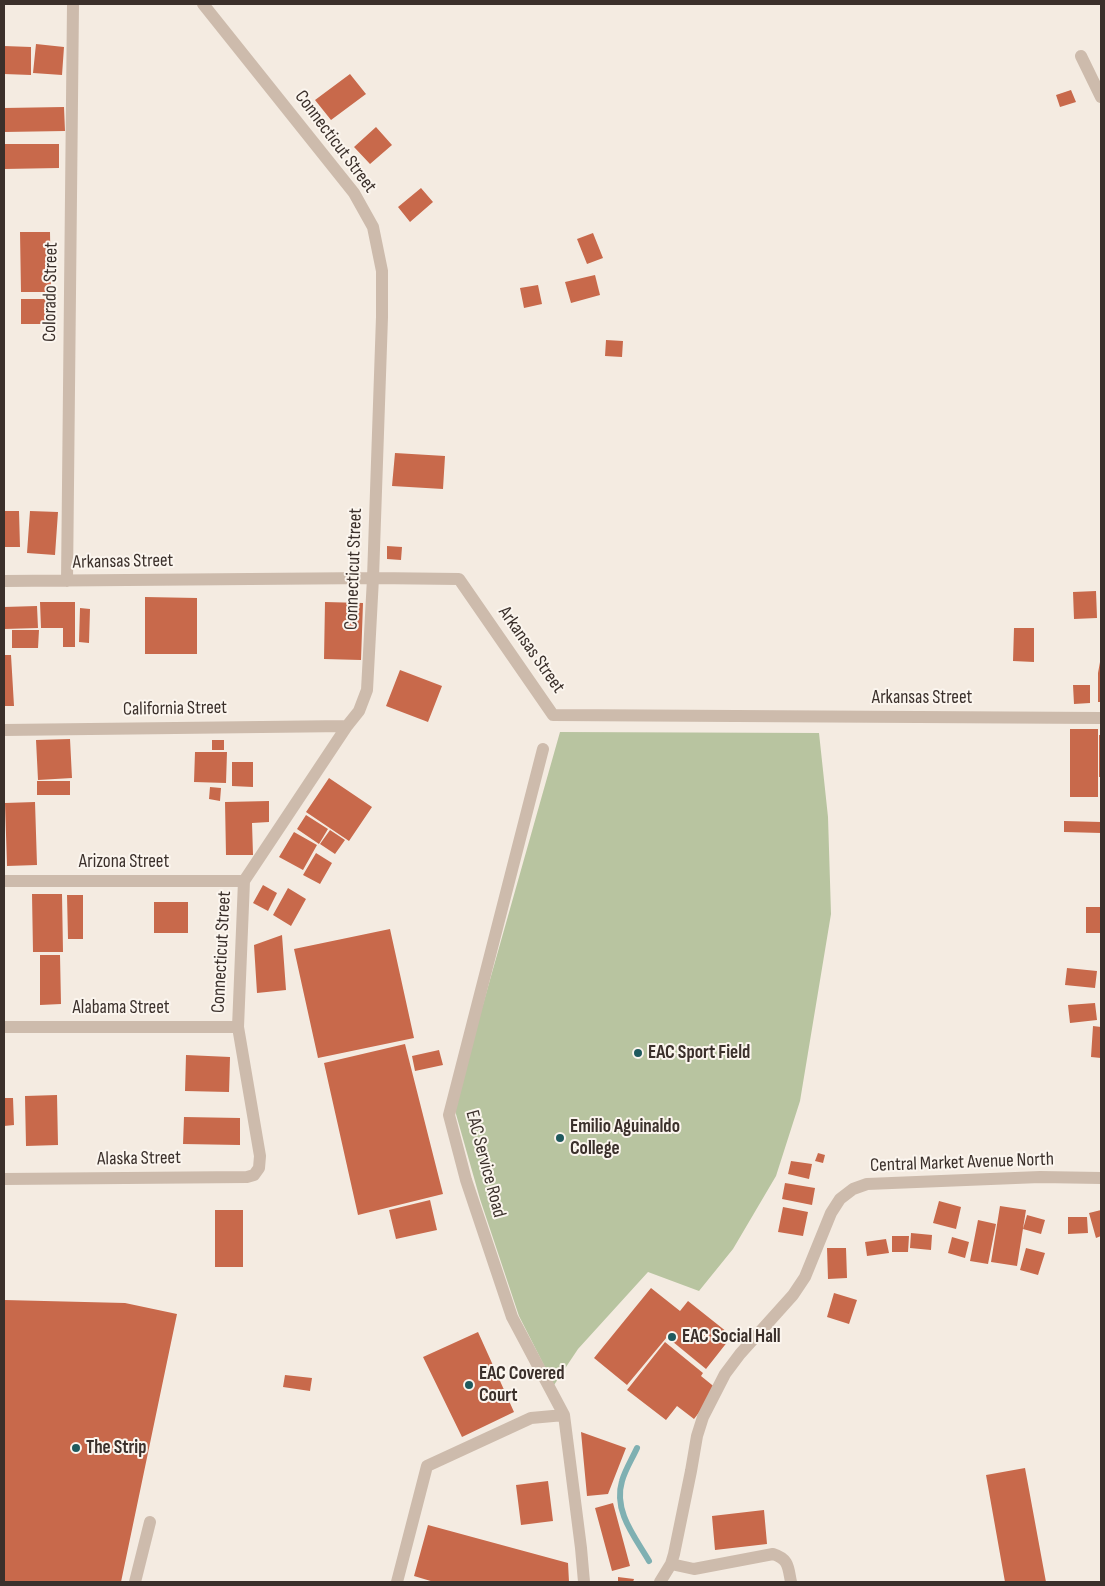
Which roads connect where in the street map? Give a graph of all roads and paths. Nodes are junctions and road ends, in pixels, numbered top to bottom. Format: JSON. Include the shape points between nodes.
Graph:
{"nodes":[{"id":1,"x":73,"y":4,"type":"edge"},
{"id":2,"x":202,"y":4,"type":"edge"},
{"id":3,"x":1082,"y":56,"type":"dead end"},
{"id":4,"x":1101,"y":97,"type":"edge"},
{"id":5,"x":373,"y":578,"type":"junction"},
{"id":6,"x":4,"y":581,"type":"edge"},
{"id":7,"x":67,"y":581,"type":"junction"},
{"id":8,"x":1101,"y":718,"type":"edge"},
{"id":9,"x":347,"y":726,"type":"junction"},
{"id":10,"x":4,"y":730,"type":"edge"},
{"id":11,"x":543,"y":749,"type":"dead end"},
{"id":12,"x":4,"y":881,"type":"edge"},
{"id":13,"x":244,"y":881,"type":"junction"},
{"id":14,"x":4,"y":1026,"type":"edge"},
{"id":15,"x":238,"y":1027,"type":"junction"},
{"id":16,"x":260,"y":1156,"type":"joint"},
{"id":17,"x":1101,"y":1178,"type":"edge"},
{"id":18,"x":4,"y":1179,"type":"edge"},
{"id":19,"x":564,"y":1415,"type":"junction"},
{"id":20,"x":150,"y":1522,"type":"dead end"},
{"id":21,"x":666,"y":1572,"type":"edge"},
{"id":22,"x":135,"y":1582,"type":"edge"},
{"id":23,"x":397,"y":1582,"type":"edge"},
{"id":24,"x":584,"y":1582,"type":"edge"},
{"id":25,"x":791,"y":1582,"type":"edge"}],
"edges":[{"from":1,"to":7,"type":"street","name":"Colorado Street"},
{"from":2,"to":5,"type":"street","name":"Connecticut Street","via":[[354,193],[373,227],[382,272]]},
{"from":3,"to":4,"type":"street"},
{"from":5,"to":7,"type":"street","name":"Arkansas Street"},
{"from":5,"to":8,"type":"street","name":"Arkansas Street","via":[[459,579],[553,715]]},
{"from":5,"to":9,"type":"street","name":"Connecticut Street","via":[[367,690],[359,711]]},
{"from":6,"to":7,"type":"street","name":"Arkansas Street"},
{"from":9,"to":10,"type":"street","name":"California Street"},
{"from":9,"to":13,"type":"street","name":"Connecticut Street"},
{"from":11,"to":19,"type":"street","name":"EAC Service Road","via":[[449,1115],[466,1180],[512,1317]]},
{"from":12,"to":13,"type":"street","name":"Arizona Street"},
{"from":13,"to":15,"type":"street","name":"Connecticut Street"},
{"from":14,"to":15,"type":"street","name":"Alabama Street"},
{"from":15,"to":16,"type":"street","name":"Connecticut Street"},
{"from":16,"to":18,"type":"street","name":"Alaska Street","via":[[259,1168],[254,1175],[247,1177]]},
{"from":17,"to":21,"type":"street","name":"Central Market Avenue North","via":[[1040,1177],[867,1184],[840,1199],[805,1277],[725,1374],[703,1417]]},
{"from":19,"to":23,"type":"street","via":[[532,1418],[427,1466]]},
{"from":19,"to":24,"type":"street","name":"EAC Service Road"},
{"from":20,"to":22,"type":"street"},
{"from":21,"to":25,"type":"street","via":[[773,1554],[782,1557],[787,1564]]}]}
